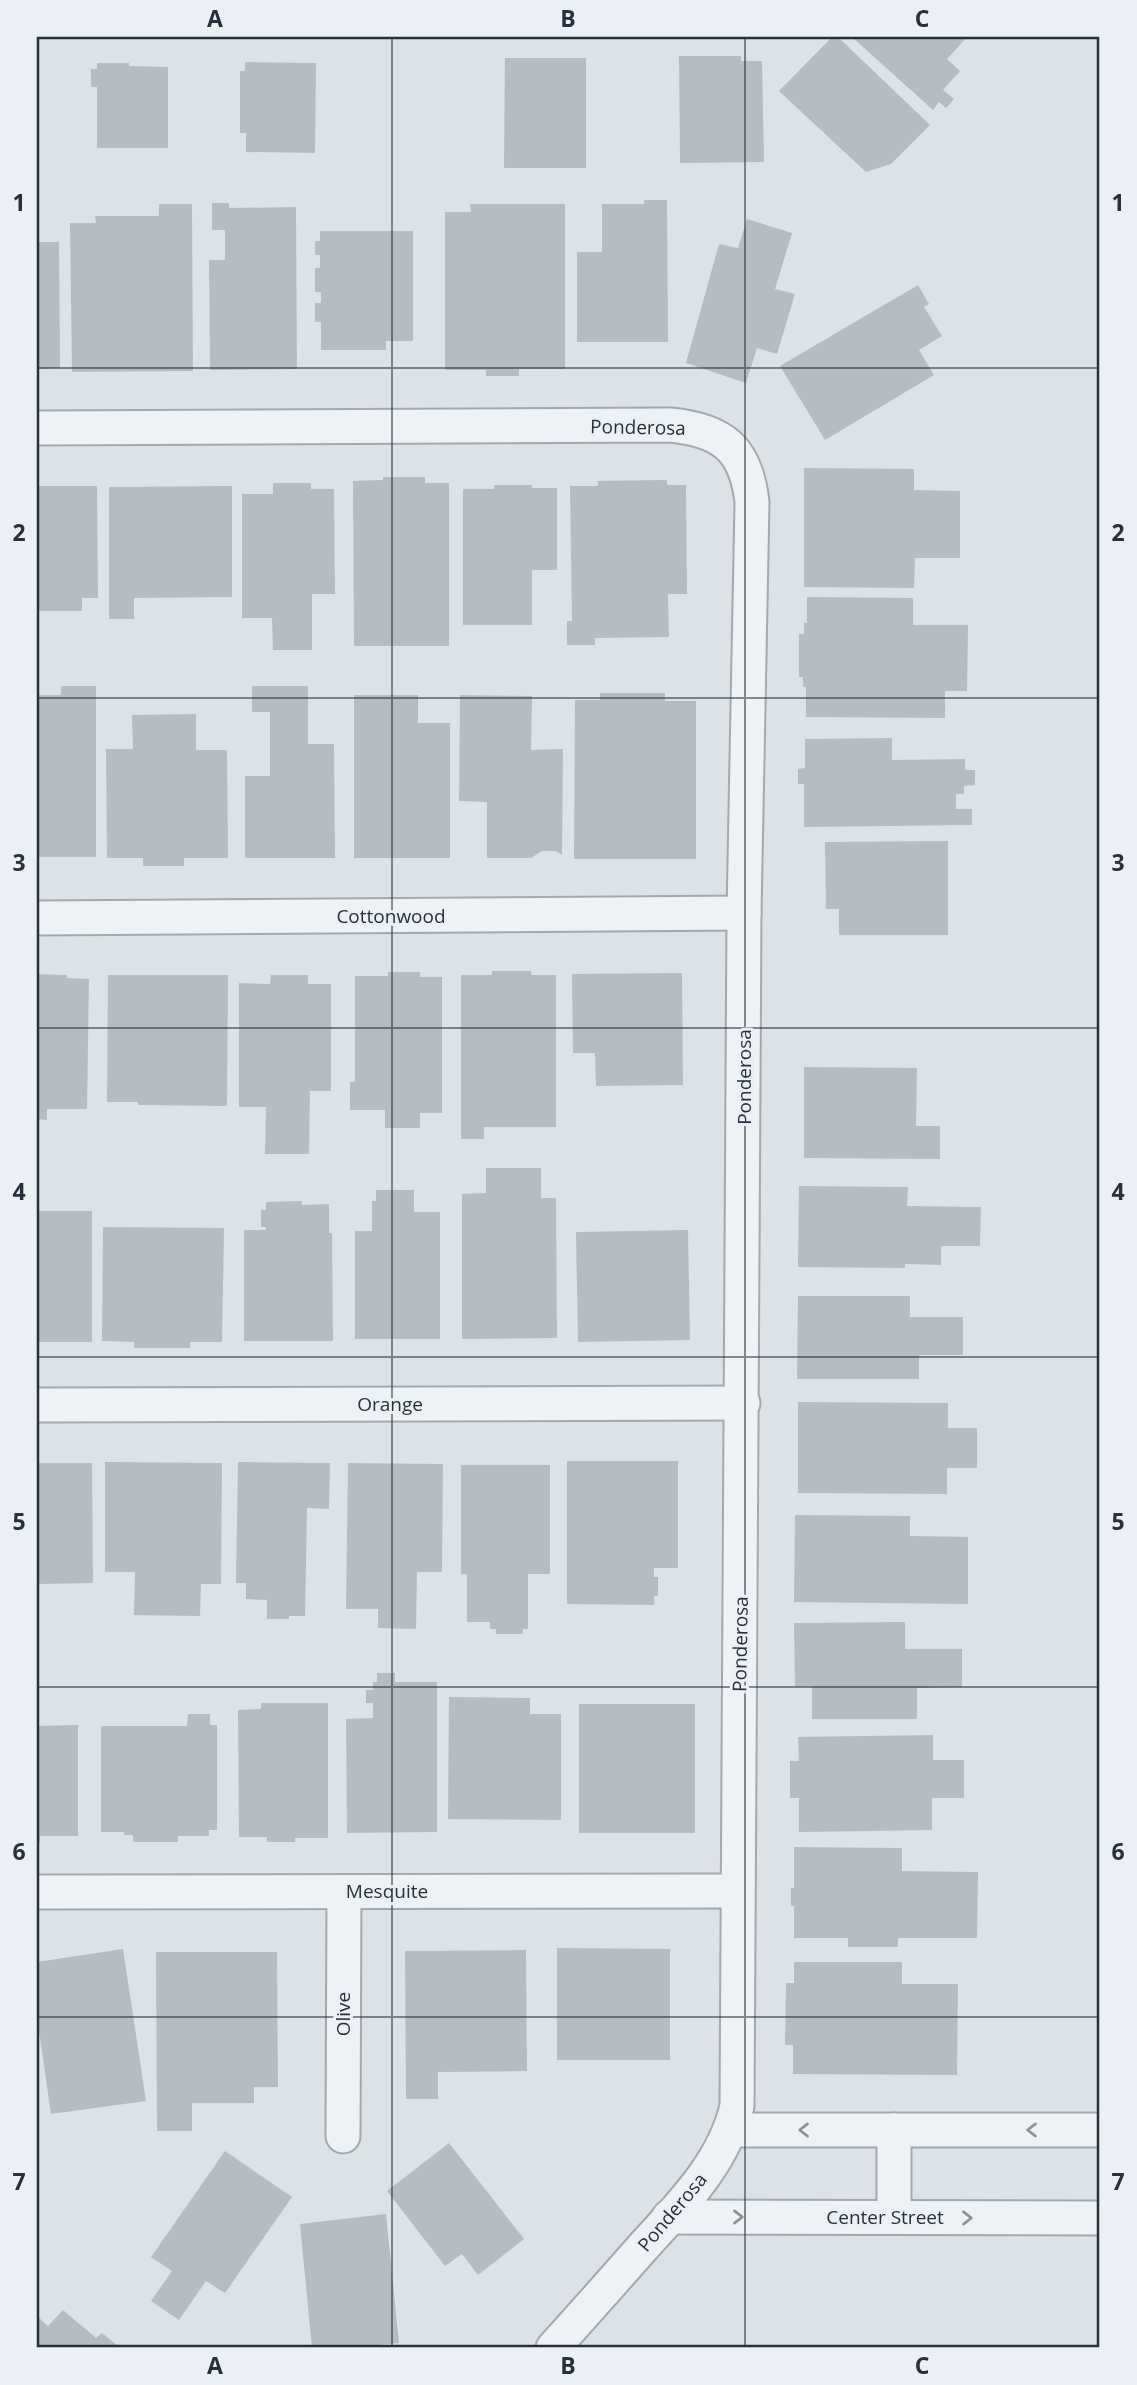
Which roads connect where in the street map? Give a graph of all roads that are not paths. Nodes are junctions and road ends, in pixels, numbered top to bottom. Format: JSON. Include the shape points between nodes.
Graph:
{"nodes":[{"id":1,"x":37,"y":428,"type":"edge"},
{"id":2,"x":744,"y":913,"type":"junction"},
{"id":3,"x":37,"y":918,"type":"edge"},
{"id":4,"x":743,"y":1403,"type":"junction"},
{"id":5,"x":37,"y":1405,"type":"edge"},
{"id":6,"x":737,"y":1891,"type":"junction"},
{"id":7,"x":37,"y":1892,"type":"edge"},
{"id":8,"x":344,"y":1892,"type":"junction"},
{"id":9,"x":732,"y":2130,"type":"junction"},
{"id":10,"x":894,"y":2130,"type":"junction"},
{"id":11,"x":1100,"y":2130,"type":"edge"},
{"id":12,"x":343,"y":2136,"type":"dead end"},
{"id":13,"x":670,"y":2217,"type":"junction"},
{"id":14,"x":894,"y":2217,"type":"junction"},
{"id":15,"x":1100,"y":2218,"type":"edge"},
{"id":16,"x":553,"y":2348,"type":"edge"}],
"edges":[{"from":1,"to":2,"type":"lane","name":"Ponderosa","via":[[670,425],[702,430],[731,445],[743,462],[752,502]]},
{"from":2,"to":3,"type":"lane","name":"Cottonwood"},
{"from":2,"to":4,"type":"lane","name":"Ponderosa"},
{"from":4,"to":5,"type":"lane","name":"Orange"},
{"from":4,"to":6,"type":"lane","name":"Ponderosa"},
{"from":6,"to":8,"type":"lane","name":"Mesquite"},
{"from":6,"to":9,"type":"lane","name":"Ponderosa","via":[[739,2079]]},
{"from":7,"to":8,"type":"lane","name":"Mesquite"},
{"from":8,"to":12,"type":"lane","name":"Olive"},
{"from":10,"to":9,"type":"lane","one_way":true},
{"from":9,"to":13,"type":"lane","name":"Ponderosa","via":[[716,2159]]},
{"from":11,"to":10,"type":"lane","one_way":true},
{"from":10,"to":14,"type":"lane"},
{"from":13,"to":14,"type":"lane","name":"Center Street","one_way":true},
{"from":13,"to":16,"type":"lane","name":"Ponderosa"},
{"from":14,"to":15,"type":"lane","name":"Center Street","one_way":true}]}
